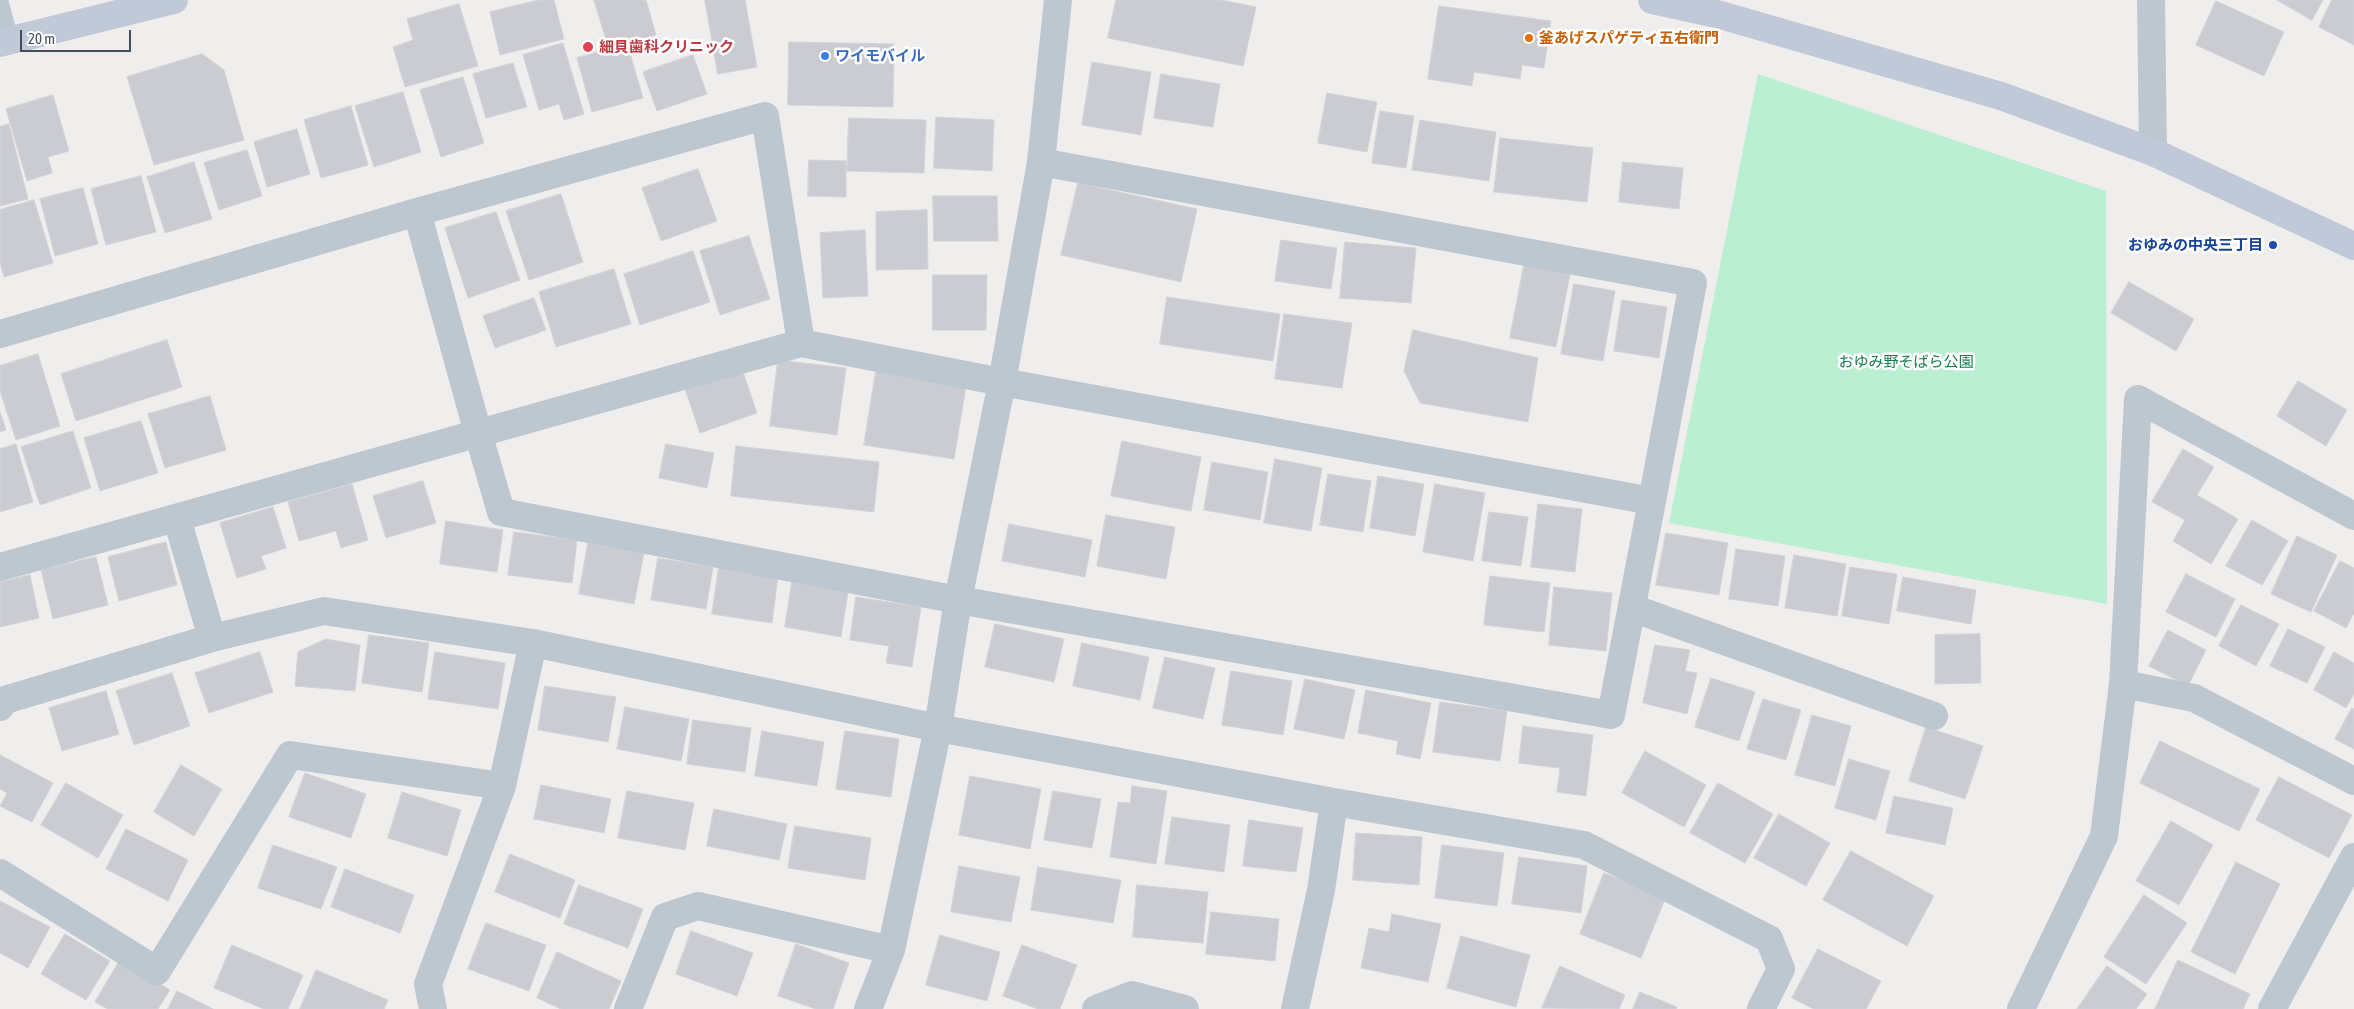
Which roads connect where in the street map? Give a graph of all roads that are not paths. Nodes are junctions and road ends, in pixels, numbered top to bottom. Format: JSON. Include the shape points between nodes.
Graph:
{"nodes":[{"id":1,"x":0,"y":0,"type":"edge"},
{"id":2,"x":174,"y":0,"type":"edge"},
{"id":3,"x":1058,"y":0,"type":"edge"},
{"id":4,"x":1652,"y":0,"type":"edge"},
{"id":5,"x":2151,"y":0,"type":"edge"},
{"id":6,"x":6,"y":41,"type":"edge"},
{"id":7,"x":2153,"y":152,"type":"junction"},
{"id":8,"x":1041,"y":162,"type":"junction"},
{"id":9,"x":417,"y":212,"type":"junction"},
{"id":10,"x":2354,"y":246,"type":"edge"},
{"id":11,"x":0,"y":334,"type":"edge"},
{"id":12,"x":801,"y":344,"type":"junction"},
{"id":13,"x":1002,"y":382,"type":"junction"},
{"id":14,"x":478,"y":433,"type":"junction"},
{"id":15,"x":1652,"y":501,"type":"junction"},
{"id":16,"x":2354,"y":516,"type":"edge"},
{"id":17,"x":177,"y":519,"type":"junction"},
{"id":18,"x":0,"y":567,"type":"edge"},
{"id":19,"x":958,"y":600,"type":"junction"},
{"id":20,"x":1632,"y":608,"type":"junction"},
{"id":21,"x":212,"y":638,"type":"junction"},
{"id":22,"x":533,"y":644,"type":"junction"},
{"id":23,"x":2123,"y":684,"type":"junction"},
{"id":24,"x":0,"y":707,"type":"edge"},
{"id":25,"x":1934,"y":716,"type":"dead end"},
{"id":26,"x":938,"y":728,"type":"junction"},
{"id":27,"x":2354,"y":781,"type":"edge"},
{"id":28,"x":502,"y":786,"type":"junction"},
{"id":29,"x":1334,"y":802,"type":"junction"},
{"id":30,"x":2354,"y":857,"type":"edge"},
{"id":31,"x":0,"y":873,"type":"edge"},
{"id":32,"x":891,"y":950,"type":"junction"},
{"id":33,"x":433,"y":1009,"type":"edge"},
{"id":34,"x":628,"y":1009,"type":"edge"},
{"id":35,"x":868,"y":1009,"type":"edge"},
{"id":36,"x":1096,"y":1009,"type":"edge"},
{"id":37,"x":1185,"y":1009,"type":"edge"},
{"id":38,"x":1295,"y":1009,"type":"edge"},
{"id":39,"x":1761,"y":1009,"type":"edge"},
{"id":40,"x":2021,"y":1009,"type":"edge"},
{"id":41,"x":2272,"y":1009,"type":"edge"}],
"edges":[{"from":1,"to":6,"type":"lane"},
{"from":2,"to":6,"type":"street"},
{"from":3,"to":8,"type":"street"},
{"from":4,"to":7,"type":"street","via":[[1717,14],[2001,96]]},
{"from":5,"to":7,"type":"street"},
{"from":7,"to":10,"type":"street"},
{"from":8,"to":13,"type":"street"},
{"from":8,"to":15,"type":"street","via":[[1693,283]]},
{"from":9,"to":11,"type":"street"},
{"from":9,"to":12,"type":"street","via":[[765,116]]},
{"from":9,"to":14,"type":"street"},
{"from":12,"to":13,"type":"street"},
{"from":12,"to":14,"type":"street"},
{"from":13,"to":15,"type":"street"},
{"from":13,"to":19,"type":"street"},
{"from":14,"to":17,"type":"street"},
{"from":14,"to":19,"type":"street","via":[[501,512]]},
{"from":15,"to":20,"type":"street"},
{"from":16,"to":23,"type":"street","via":[[2138,399]]},
{"from":17,"to":18,"type":"street"},
{"from":17,"to":21,"type":"street"},
{"from":19,"to":20,"type":"street","via":[[1611,715]]},
{"from":19,"to":26,"type":"street"},
{"from":20,"to":25,"type":"street"},
{"from":21,"to":22,"type":"street","via":[[324,611]]},
{"from":21,"to":24,"type":"street","via":[[5,700]]},
{"from":22,"to":26,"type":"street"},
{"from":22,"to":28,"type":"street"},
{"from":23,"to":27,"type":"street","via":[[2194,698]]},
{"from":23,"to":40,"type":"street","via":[[2104,836]]},
{"from":26,"to":29,"type":"street"},
{"from":26,"to":32,"type":"street"},
{"from":28,"to":31,"type":"street","via":[[290,755],[156,971]]},
{"from":28,"to":33,"type":"street","via":[[428,984]]},
{"from":29,"to":38,"type":"street","via":[[1321,890]]},
{"from":29,"to":39,"type":"street","via":[[1584,844],[1769,939],[1781,969]]},
{"from":30,"to":41,"type":"street"},
{"from":32,"to":34,"type":"street","via":[[698,906],[665,917]]},
{"from":32,"to":35,"type":"street"},
{"from":36,"to":37,"type":"street","via":[[1132,996]]}]}
